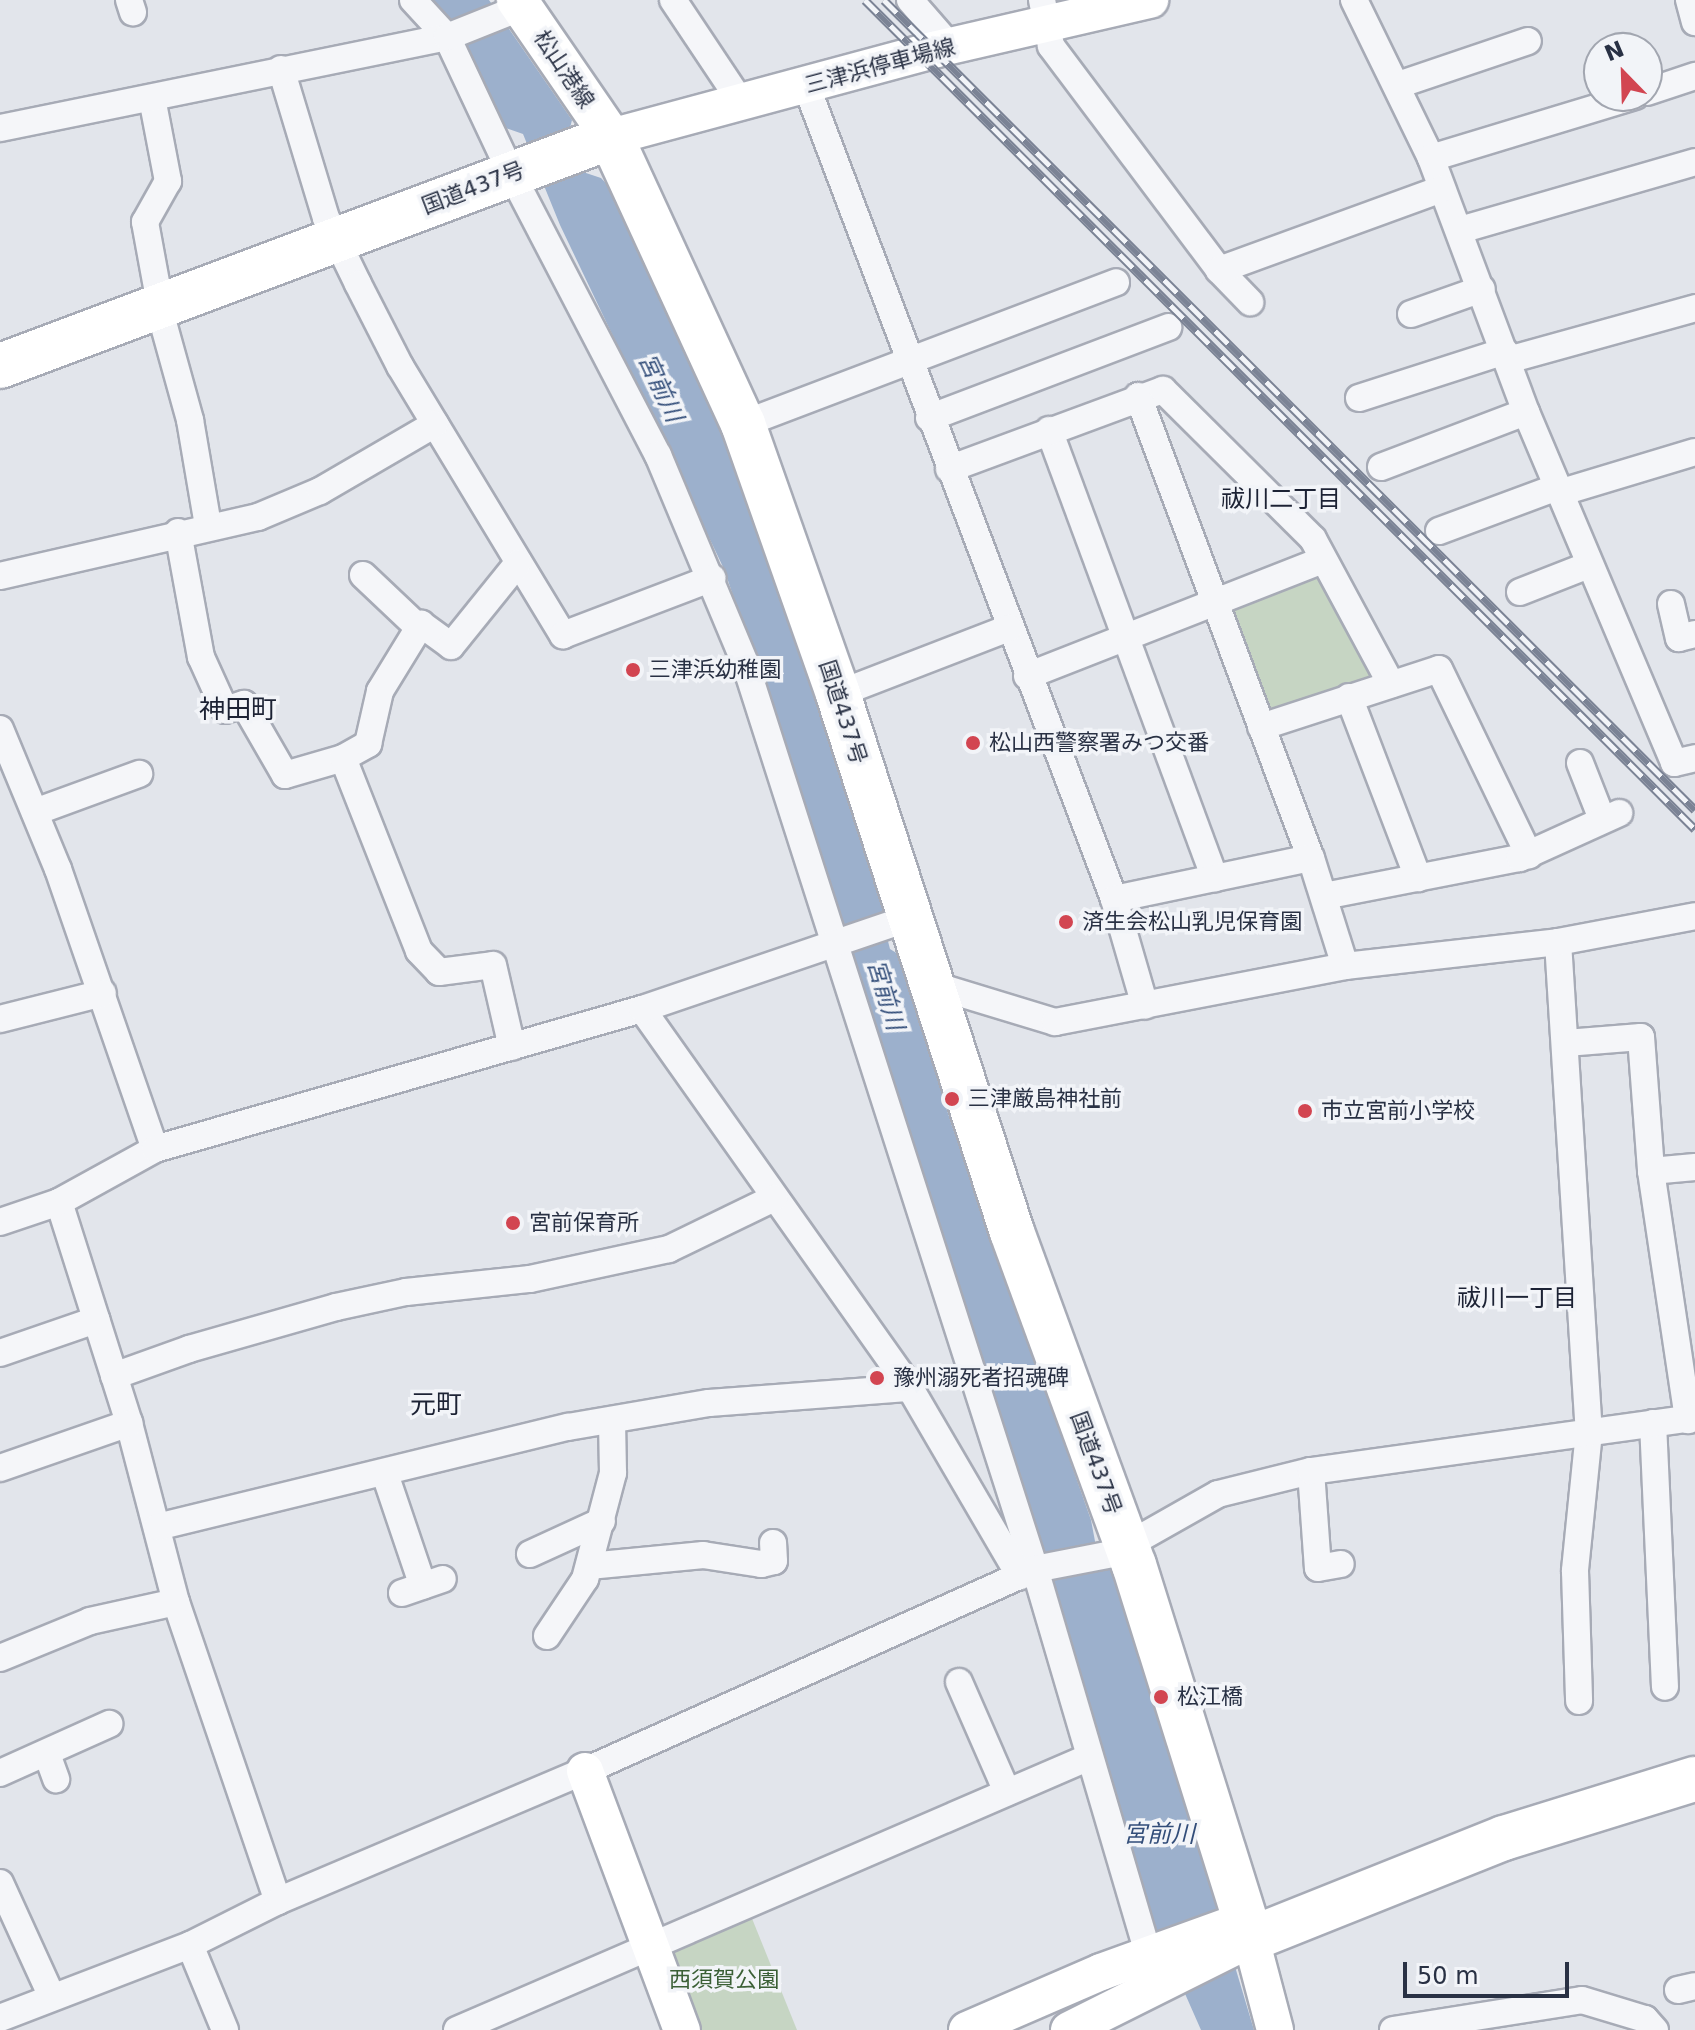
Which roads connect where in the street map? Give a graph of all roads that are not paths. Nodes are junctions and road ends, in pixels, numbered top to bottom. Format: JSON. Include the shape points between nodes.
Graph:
{"nodes":[{"id":1,"x":413,"y":0,"type":"edge"},
{"id":2,"x":673,"y":0,"type":"edge"},
{"id":3,"x":910,"y":0,"type":"edge"},
{"id":4,"x":1150,"y":0,"type":"edge"},
{"id":5,"x":1354,"y":0,"type":"edge"},
{"id":6,"x":1689,"y":0,"type":"edge"},
{"id":7,"x":513,"y":9,"type":"edge"},
{"id":8,"x":1046,"y":12,"type":"edge"},
{"id":9,"x":1695,"y":22,"type":"edge"},
{"id":10,"x":452,"y":35,"type":"junction"},
{"id":11,"x":1528,"y":41,"type":"dead end"},
{"id":12,"x":950,"y":46,"type":"junction"},
{"id":13,"x":281,"y":69,"type":"junction"},
{"id":14,"x":1695,"y":76,"type":"edge"},
{"id":15,"x":806,"y":85,"type":"junction"},
{"id":16,"x":1398,"y":85,"type":"junction"},
{"id":17,"x":1663,"y":87,"type":"edge"},
{"id":18,"x":152,"y":98,"type":"junction"},
{"id":19,"x":741,"y":102,"type":"junction"},
{"id":20,"x":1583,"y":112,"type":"edge"},
{"id":21,"x":0,"y":128,"type":"edge"},
{"id":22,"x":602,"y":140,"type":"junction"},
{"id":23,"x":1431,"y":158,"type":"junction"},
{"id":24,"x":1695,"y":162,"type":"edge"},
{"id":25,"x":514,"y":172,"type":"junction"},
{"id":26,"x":1442,"y":189,"type":"junction"},
{"id":27,"x":1460,"y":230,"type":"junction"},
{"id":28,"x":336,"y":239,"type":"junction"},
{"id":29,"x":1219,"y":270,"type":"junction"},
{"id":30,"x":1116,"y":282,"type":"dead end"},
{"id":31,"x":1482,"y":289,"type":"junction"},
{"id":32,"x":1250,"y":302,"type":"dead end"},
{"id":33,"x":160,"y":306,"type":"junction"},
{"id":34,"x":1695,"y":308,"type":"edge"},
{"id":35,"x":1411,"y":314,"type":"dead end"},
{"id":36,"x":1168,"y":327,"type":"dead end"},
{"id":37,"x":1506,"y":356,"type":"junction"},
{"id":38,"x":908,"y":360,"type":"junction"},
{"id":39,"x":0,"y":366,"type":"edge"},
{"id":40,"x":1138,"y":396,"type":"junction"},
{"id":41,"x":1359,"y":398,"type":"dead end"},
{"id":42,"x":1526,"y":412,"type":"junction"},
{"id":43,"x":929,"y":418,"type":"junction"},
{"id":44,"x":435,"y":424,"type":"junction"},
{"id":45,"x":743,"y":424,"type":"junction"},
{"id":46,"x":1049,"y":430,"type":"junction"},
{"id":47,"x":1695,"y":452,"type":"edge"},
{"id":48,"x":1381,"y":467,"type":"dead end"},
{"id":49,"x":949,"y":469,"type":"junction"},
{"id":50,"x":1558,"y":490,"type":"junction"},
{"id":51,"x":208,"y":525,"type":"junction"},
{"id":52,"x":1439,"y":531,"type":"dead end"},
{"id":53,"x":178,"y":532,"type":"junction"},
{"id":54,"x":1323,"y":560,"type":"junction"},
{"id":55,"x":518,"y":563,"type":"junction"},
{"id":56,"x":1589,"y":565,"type":"junction"},
{"id":57,"x":363,"y":575,"type":"dead end"},
{"id":58,"x":0,"y":576,"type":"edge"},
{"id":59,"x":712,"y":578,"type":"junction"},
{"id":60,"x":1520,"y":592,"type":"dead end"},
{"id":61,"x":1214,"y":603,"type":"junction"},
{"id":62,"x":1671,"y":604,"type":"dead end"},
{"id":63,"x":418,"y":627,"type":"junction"},
{"id":64,"x":1009,"y":628,"type":"junction"},
{"id":65,"x":1695,"y":634,"type":"edge"},
{"id":66,"x":1126,"y":637,"type":"junction"},
{"id":67,"x":1027,"y":676,"type":"junction"},
{"id":68,"x":1391,"y":684,"type":"junction"},
{"id":69,"x":838,"y":694,"type":"junction"},
{"id":70,"x":1349,"y":697,"type":"junction"},
{"id":71,"x":1261,"y":727,"type":"junction"},
{"id":72,"x":0,"y":729,"type":"edge"},
{"id":73,"x":343,"y":758,"type":"junction"},
{"id":74,"x":1695,"y":758,"type":"edge"},
{"id":75,"x":1580,"y":763,"type":"dead end"},
{"id":76,"x":139,"y":774,"type":"dead end"},
{"id":77,"x":35,"y":812,"type":"junction"},
{"id":78,"x":1529,"y":855,"type":"junction"},
{"id":79,"x":1311,"y":858,"type":"junction"},
{"id":80,"x":1215,"y":878,"type":"junction"},
{"id":81,"x":1418,"y":878,"type":"junction"},
{"id":82,"x":1324,"y":896,"type":"junction"},
{"id":83,"x":1114,"y":899,"type":"junction"},
{"id":84,"x":1695,"y":916,"type":"edge"},
{"id":85,"x":901,"y":921,"type":"junction"},
{"id":86,"x":838,"y":942,"type":"junction"},
{"id":87,"x":1558,"y":942,"type":"junction"},
{"id":88,"x":1345,"y":966,"type":"junction"},
{"id":89,"x":930,"y":984,"type":"junction"},
{"id":90,"x":103,"y":993,"type":"junction"},
{"id":91,"x":1145,"y":1006,"type":"junction"},
{"id":92,"x":642,"y":1009,"type":"junction"},
{"id":93,"x":0,"y":1019,"type":"edge"},
{"id":94,"x":1566,"y":1043,"type":"junction"},
{"id":95,"x":512,"y":1047,"type":"junction"},
{"id":96,"x":155,"y":1149,"type":"junction"},
{"id":97,"x":1695,"y":1167,"type":"edge"},
{"id":98,"x":1651,"y":1171,"type":"junction"},
{"id":99,"x":774,"y":1198,"type":"junction"},
{"id":100,"x":59,"y":1202,"type":"junction"},
{"id":101,"x":0,"y":1222,"type":"edge"},
{"id":102,"x":96,"y":1320,"type":"junction"},
{"id":103,"x":0,"y":1353,"type":"edge"},
{"id":104,"x":114,"y":1376,"type":"junction"},
{"id":105,"x":910,"y":1388,"type":"junction"},
{"id":106,"x":1691,"y":1419,"type":"edge"},
{"id":107,"x":612,"y":1420,"type":"junction"},
{"id":108,"x":129,"y":1423,"type":"junction"},
{"id":109,"x":1653,"y":1423,"type":"junction"},
{"id":110,"x":1589,"y":1432,"type":"junction"},
{"id":111,"x":0,"y":1468,"type":"edge"},
{"id":112,"x":1311,"y":1471,"type":"junction"},
{"id":113,"x":385,"y":1474,"type":"junction"},
{"id":114,"x":602,"y":1521,"type":"junction"},
{"id":115,"x":157,"y":1527,"type":"junction"},
{"id":116,"x":773,"y":1543,"type":"dead end"},
{"id":117,"x":1119,"y":1549,"type":"junction"},
{"id":118,"x":530,"y":1554,"type":"dead end"},
{"id":119,"x":1341,"y":1564,"type":"dead end"},
{"id":120,"x":589,"y":1566,"type":"junction"},
{"id":121,"x":1037,"y":1570,"type":"junction"},
{"id":122,"x":423,"y":1586,"type":"dead end"},
{"id":123,"x":176,"y":1602,"type":"junction"},
{"id":124,"x":547,"y":1636,"type":"dead end"},
{"id":125,"x":0,"y":1658,"type":"edge"},
{"id":126,"x":959,"y":1682,"type":"dead end"},
{"id":127,"x":1665,"y":1687,"type":"dead end"},
{"id":128,"x":1579,"y":1701,"type":"dead end"},
{"id":129,"x":109,"y":1724,"type":"dead end"},
{"id":130,"x":47,"y":1754,"type":"junction"},
{"id":131,"x":1695,"y":1756,"type":"edge"},
{"id":132,"x":1087,"y":1758,"type":"junction"},
{"id":133,"x":585,"y":1771,"type":"junction"},
{"id":134,"x":0,"y":1773,"type":"edge"},
{"id":135,"x":56,"y":1779,"type":"dead end"},
{"id":136,"x":1695,"y":1779,"type":"edge"},
{"id":137,"x":1007,"y":1792,"type":"junction"},
{"id":138,"x":0,"y":1883,"type":"edge"},
{"id":139,"x":278,"y":1901,"type":"junction"},
{"id":140,"x":1243,"y":1932,"type":"junction"},
{"id":141,"x":190,"y":1945,"type":"junction"},
{"id":142,"x":649,"y":1947,"type":"junction"},
{"id":143,"x":1157,"y":1970,"type":"junction"},
{"id":144,"x":51,"y":1995,"type":"junction"},
{"id":145,"x":0,"y":2018,"type":"edge"},
{"id":146,"x":225,"y":2030,"type":"edge"},
{"id":147,"x":457,"y":2030,"type":"edge"},
{"id":148,"x":682,"y":2030,"type":"edge"},
{"id":149,"x":967,"y":2030,"type":"edge"},
{"id":150,"x":1069,"y":2030,"type":"edge"},
{"id":151,"x":1275,"y":2030,"type":"edge"},
{"id":152,"x":1393,"y":2030,"type":"edge"},
{"id":153,"x":1655,"y":2030,"type":"edge"}],
"edges":[{"from":1,"to":10,"type":"street"},
{"from":2,"to":19,"type":"street"},
{"from":3,"to":12,"type":"street"},
{"from":4,"to":8,"type":"street","name":"三津浜停車場線"},
{"from":5,"to":16,"type":"street"},
{"from":6,"to":9,"type":"street"},
{"from":7,"to":10,"type":"street"},
{"from":7,"to":22,"type":"main road","name":"松山港線"},
{"from":8,"to":12,"type":"street","name":"三津浜停車場線"},
{"from":8,"to":29,"type":"street","via":[[1051,46]]},
{"from":10,"to":13,"type":"street"},
{"from":10,"to":25,"type":"street"},
{"from":11,"to":16,"type":"street"},
{"from":12,"to":15,"type":"street","name":"三津浜停車場線"},
{"from":13,"to":18,"type":"street"},
{"from":13,"to":28,"type":"street","via":[[300,146]]},
{"from":14,"to":17,"type":"street"},
{"from":15,"to":19,"type":"street","name":"三津浜停車場線"},
{"from":15,"to":38,"type":"street"},
{"from":16,"to":23,"type":"street"},
{"from":18,"to":21,"type":"street"},
{"from":18,"to":33,"type":"street","via":[[168,181],[145,222]]},
{"from":19,"to":22,"type":"street","name":"三津浜停車場線"},
{"from":20,"to":23,"type":"street"},
{"from":22,"to":25,"type":"highway","name":"国道437号"},
{"from":22,"to":45,"type":"highway","name":"国道437号"},
{"from":23,"to":26,"type":"street"},
{"from":24,"to":27,"type":"street"},
{"from":25,"to":28,"type":"highway","name":"国道437号"},
{"from":25,"to":59,"type":"street","via":[[658,455]]},
{"from":26,"to":27,"type":"street"},
{"from":26,"to":29,"type":"street"},
{"from":27,"to":31,"type":"street"},
{"from":28,"to":33,"type":"highway","name":"国道437号"},
{"from":28,"to":44,"type":"street"},
{"from":29,"to":32,"type":"street"},
{"from":30,"to":38,"type":"street"},
{"from":31,"to":35,"type":"street"},
{"from":31,"to":37,"type":"street"},
{"from":33,"to":39,"type":"highway","name":"国道437号"},
{"from":33,"to":51,"type":"street","via":[[190,420]]},
{"from":34,"to":37,"type":"street"},
{"from":36,"to":43,"type":"street"},
{"from":37,"to":41,"type":"street"},
{"from":37,"to":42,"type":"street"},
{"from":38,"to":43,"type":"street"},
{"from":38,"to":45,"type":"street"},
{"from":40,"to":46,"type":"street"},
{"from":40,"to":54,"type":"street","via":[[1163,390],[1171,396],[1313,539]]},
{"from":40,"to":61,"type":"street"},
{"from":42,"to":48,"type":"street"},
{"from":42,"to":50,"type":"street"},
{"from":43,"to":49,"type":"street"},
{"from":44,"to":51,"type":"street","via":[[320,491],[258,517]]},
{"from":44,"to":55,"type":"street"},
{"from":45,"to":69,"type":"highway","name":"国道437号"},
{"from":46,"to":49,"type":"street"},
{"from":46,"to":66,"type":"street"},
{"from":47,"to":50,"type":"street"},
{"from":49,"to":64,"type":"street"},
{"from":50,"to":52,"type":"street"},
{"from":50,"to":56,"type":"street"},
{"from":51,"to":53,"type":"street"},
{"from":53,"to":58,"type":"street"},
{"from":53,"to":73,"type":"street","via":[[201,657],[225,710],[244,704],[285,775]]},
{"from":54,"to":61,"type":"street"},
{"from":54,"to":68,"type":"street"},
{"from":55,"to":59,"type":"street","via":[[563,635]]},
{"from":55,"to":63,"type":"street","via":[[451,646],[421,624]]},
{"from":56,"to":60,"type":"street"},
{"from":56,"to":74,"type":"street","via":[[1674,763]]},
{"from":57,"to":63,"type":"street"},
{"from":59,"to":86,"type":"street"},
{"from":61,"to":66,"type":"street"},
{"from":61,"to":71,"type":"street"},
{"from":62,"to":65,"type":"street","via":[[1679,638]]},
{"from":63,"to":73,"type":"street","via":[[380,691],[368,744]]},
{"from":64,"to":67,"type":"street"},
{"from":64,"to":69,"type":"street"},
{"from":66,"to":67,"type":"street"},
{"from":66,"to":80,"type":"street"},
{"from":67,"to":83,"type":"street"},
{"from":68,"to":70,"type":"street"},
{"from":68,"to":78,"type":"street","via":[[1439,669]]},
{"from":69,"to":85,"type":"highway","name":"国道437号"},
{"from":70,"to":71,"type":"street"},
{"from":70,"to":81,"type":"street"},
{"from":71,"to":79,"type":"street"},
{"from":72,"to":77,"type":"street"},
{"from":73,"to":95,"type":"street","via":[[419,951],[439,972],[493,965]]},
{"from":75,"to":78,"type":"street","via":[[1610,816]]},
{"from":76,"to":77,"type":"street"},
{"from":77,"to":90,"type":"street"},
{"from":78,"to":81,"type":"street"},
{"from":79,"to":80,"type":"street"},
{"from":79,"to":82,"type":"street"},
{"from":80,"to":83,"type":"street"},
{"from":81,"to":82,"type":"street"},
{"from":82,"to":88,"type":"street"},
{"from":83,"to":91,"type":"street"},
{"from":84,"to":87,"type":"street"},
{"from":85,"to":86,"type":"street"},
{"from":85,"to":89,"type":"highway","name":"国道437号"},
{"from":86,"to":92,"type":"street"},
{"from":86,"to":121,"type":"street"},
{"from":87,"to":88,"type":"street"},
{"from":87,"to":94,"type":"street"},
{"from":88,"to":91,"type":"street"},
{"from":89,"to":91,"type":"street","via":[[1055,1022]]},
{"from":89,"to":117,"type":"highway","name":"国道437号"},
{"from":90,"to":93,"type":"street"},
{"from":90,"to":96,"type":"street"},
{"from":92,"to":95,"type":"street"},
{"from":92,"to":99,"type":"street"},
{"from":94,"to":98,"type":"street","via":[[1641,1037]]},
{"from":94,"to":110,"type":"street"},
{"from":95,"to":96,"type":"street"},
{"from":96,"to":100,"type":"street"},
{"from":97,"to":98,"type":"street"},
{"from":98,"to":106,"type":"street"},
{"from":99,"to":104,"type":"street","via":[[669,1249],[530,1279],[406,1292],[336,1307]]},
{"from":99,"to":105,"type":"street"},
{"from":100,"to":101,"type":"street"},
{"from":100,"to":102,"type":"street"},
{"from":102,"to":103,"type":"street"},
{"from":102,"to":104,"type":"street"},
{"from":104,"to":108,"type":"street"},
{"from":105,"to":107,"type":"street","via":[[709,1403]]},
{"from":105,"to":121,"type":"street"},
{"from":106,"to":109,"type":"street"},
{"from":107,"to":113,"type":"street"},
{"from":107,"to":114,"type":"street","via":[[613,1473]]},
{"from":108,"to":111,"type":"street"},
{"from":108,"to":115,"type":"street"},
{"from":109,"to":110,"type":"street"},
{"from":109,"to":127,"type":"street"},
{"from":110,"to":112,"type":"street"},
{"from":110,"to":128,"type":"street","via":[[1575,1571]]},
{"from":112,"to":117,"type":"street","via":[[1218,1494]]},
{"from":112,"to":119,"type":"street","via":[[1318,1568]]},
{"from":113,"to":115,"type":"street"},
{"from":113,"to":122,"type":"street"},
{"from":114,"to":118,"type":"street"},
{"from":114,"to":120,"type":"street"},
{"from":115,"to":123,"type":"street"},
{"from":116,"to":120,"type":"street","via":[[774,1561],[761,1564],[703,1555]]},
{"from":117,"to":121,"type":"street"},
{"from":117,"to":140,"type":"highway","name":"国道437号"},
{"from":120,"to":124,"type":"street"},
{"from":121,"to":132,"type":"street"},
{"from":121,"to":133,"type":"street"},
{"from":123,"to":125,"type":"street","via":[[90,1621]]},
{"from":123,"to":139,"type":"street"},
{"from":126,"to":137,"type":"street"},
{"from":129,"to":130,"type":"street"},
{"from":130,"to":134,"type":"street"},
{"from":130,"to":135,"type":"street"},
{"from":131,"to":140,"type":"highway","via":[[1497,1818]]},
{"from":132,"to":137,"type":"street"},
{"from":132,"to":143,"type":"street"},
{"from":133,"to":139,"type":"street"},
{"from":133,"to":142,"type":"street"},
{"from":136,"to":140,"type":"highway","via":[[1504,1838]]},
{"from":137,"to":142,"type":"street"},
{"from":138,"to":144,"type":"street"},
{"from":139,"to":141,"type":"street"},
{"from":140,"to":143,"type":"street"},
{"from":140,"to":151,"type":"street"},
{"from":141,"to":144,"type":"street"},
{"from":141,"to":146,"type":"street"},
{"from":142,"to":147,"type":"street"},
{"from":142,"to":148,"type":"street"},
{"from":143,"to":149,"type":"street","via":[[1101,1972]]},
{"from":143,"to":150,"type":"street"},
{"from":144,"to":145,"type":"street"},
{"from":152,"to":153,"type":"street","via":[[1582,2000],[1645,2019]]}]}
